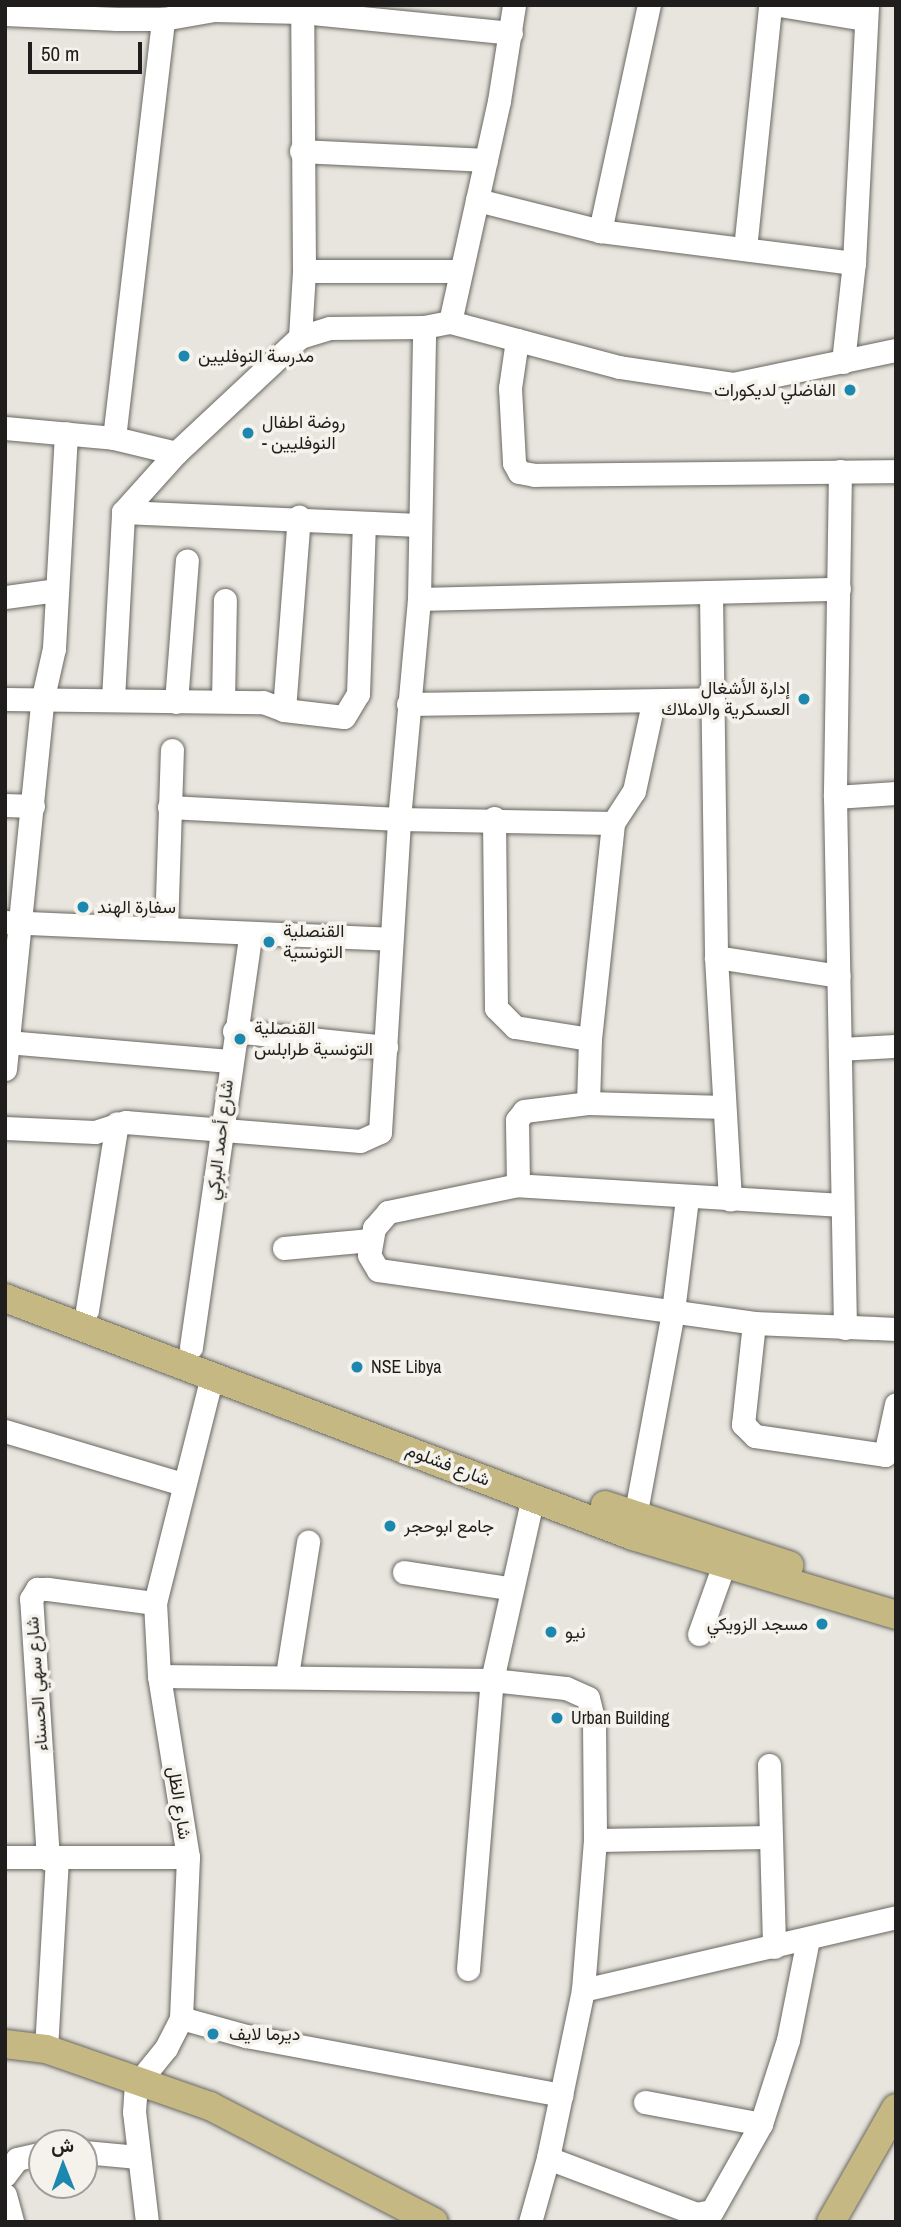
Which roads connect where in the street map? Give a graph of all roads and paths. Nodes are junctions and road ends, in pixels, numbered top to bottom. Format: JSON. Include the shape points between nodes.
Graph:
{"nodes":[{"id":1,"x":514,"y":5,"type":"edge"},
{"id":2,"x":649,"y":5,"type":"edge"},
{"id":3,"x":769,"y":5,"type":"edge"},
{"id":4,"x":780,"y":5,"type":"edge"},
{"id":5,"x":214,"y":8,"type":"edge"},
{"id":6,"x":302,"y":12,"type":"junction"},
{"id":7,"x":866,"y":12,"type":"edge"},
{"id":8,"x":5,"y":14,"type":"edge"},
{"id":9,"x":163,"y":19,"type":"junction"},
{"id":10,"x":511,"y":33,"type":"junction"},
{"id":11,"x":301,"y":151,"type":"junction"},
{"id":12,"x":486,"y":160,"type":"junction"},
{"id":13,"x":477,"y":200,"type":"junction"},
{"id":14,"x":600,"y":231,"type":"junction"},
{"id":15,"x":745,"y":249,"type":"junction"},
{"id":16,"x":854,"y":262,"type":"junction"},
{"id":17,"x":304,"y":271,"type":"junction"},
{"id":18,"x":459,"y":271,"type":"junction"},
{"id":19,"x":450,"y":322,"type":"junction"},
{"id":20,"x":424,"y":327,"type":"junction"},
{"id":21,"x":300,"y":337,"type":"junction"},
{"id":22,"x":517,"y":340,"type":"junction"},
{"id":23,"x":896,"y":349,"type":"edge"},
{"id":24,"x":843,"y":362,"type":"junction"},
{"id":25,"x":5,"y":428,"type":"edge"},
{"id":26,"x":66,"y":433,"type":"junction"},
{"id":27,"x":114,"y":438,"type":"junction"},
{"id":28,"x":176,"y":453,"type":"junction"},
{"id":29,"x":840,"y":471,"type":"junction"},
{"id":30,"x":896,"y":471,"type":"edge"},
{"id":31,"x":123,"y":512,"type":"junction"},
{"id":32,"x":299,"y":517,"type":"junction"},
{"id":33,"x":363,"y":524,"type":"junction"},
{"id":34,"x":419,"y":525,"type":"junction"},
{"id":35,"x":187,"y":559,"type":"dead end"},
{"id":36,"x":839,"y":589,"type":"junction"},
{"id":37,"x":57,"y":590,"type":"junction"},
{"id":38,"x":711,"y":595,"type":"junction"},
{"id":39,"x":5,"y":597,"type":"edge"},
{"id":40,"x":419,"y":599,"type":"junction"},
{"id":41,"x":225,"y":600,"type":"dead end"},
{"id":42,"x":43,"y":697,"type":"junction"},
{"id":43,"x":5,"y":699,"type":"edge"},
{"id":44,"x":113,"y":699,"type":"junction"},
{"id":45,"x":713,"y":699,"type":"junction"},
{"id":46,"x":223,"y":701,"type":"junction"},
{"id":47,"x":176,"y":702,"type":"junction"},
{"id":48,"x":653,"y":703,"type":"junction"},
{"id":49,"x":408,"y":704,"type":"junction"},
{"id":50,"x":284,"y":710,"type":"junction"},
{"id":51,"x":172,"y":750,"type":"dead end"},
{"id":52,"x":896,"y":793,"type":"edge"},
{"id":53,"x":835,"y":797,"type":"junction"},
{"id":54,"x":5,"y":805,"type":"edge"},
{"id":55,"x":33,"y":806,"type":"junction"},
{"id":56,"x":169,"y":807,"type":"junction"},
{"id":57,"x":494,"y":818,"type":"junction"},
{"id":58,"x":399,"y":820,"type":"junction"},
{"id":59,"x":613,"y":822,"type":"junction"},
{"id":60,"x":12,"y":922,"type":"edge"},
{"id":61,"x":166,"y":929,"type":"junction"},
{"id":62,"x":251,"y":933,"type":"junction"},
{"id":63,"x":390,"y":939,"type":"junction"},
{"id":64,"x":716,"y":957,"type":"junction"},
{"id":65,"x":839,"y":976,"type":"junction"},
{"id":66,"x":234,"y":1031,"type":"junction"},
{"id":67,"x":590,"y":1039,"type":"junction"},
{"id":68,"x":7,"y":1042,"type":"junction"},
{"id":69,"x":896,"y":1046,"type":"edge"},
{"id":70,"x":386,"y":1047,"type":"junction"},
{"id":71,"x":840,"y":1049,"type":"junction"},
{"id":72,"x":229,"y":1061,"type":"junction"},
{"id":73,"x":5,"y":1069,"type":"edge"},
{"id":74,"x":588,"y":1103,"type":"junction"},
{"id":75,"x":724,"y":1107,"type":"junction"},
{"id":76,"x":117,"y":1123,"type":"junction"},
{"id":77,"x":5,"y":1128,"type":"edge"},
{"id":78,"x":221,"y":1133,"type":"junction"},
{"id":79,"x":518,"y":1185,"type":"junction"},
{"id":80,"x":687,"y":1198,"type":"junction"},
{"id":81,"x":730,"y":1200,"type":"junction"},
{"id":82,"x":842,"y":1206,"type":"junction"},
{"id":83,"x":370,"y":1240,"type":"junction"},
{"id":84,"x":284,"y":1248,"type":"dead end"},
{"id":85,"x":5,"y":1281,"type":"edge"},
{"id":86,"x":5,"y":1298,"type":"edge"},
{"id":87,"x":87,"y":1310,"type":"junction"},
{"id":88,"x":673,"y":1311,"type":"junction"},
{"id":89,"x":754,"y":1323,"type":"junction"},
{"id":90,"x":845,"y":1328,"type":"junction"},
{"id":91,"x":896,"y":1329,"type":"edge"},
{"id":92,"x":191,"y":1348,"type":"junction"},
{"id":93,"x":212,"y":1376,"type":"junction"},
{"id":94,"x":896,"y":1404,"type":"edge"},
{"id":95,"x":5,"y":1431,"type":"edge"},
{"id":96,"x":183,"y":1485,"type":"junction"},
{"id":97,"x":533,"y":1497,"type":"junction"},
{"id":98,"x":635,"y":1517,"type":"junction"},
{"id":99,"x":308,"y":1542,"type":"dead end"},
{"id":100,"x":723,"y":1567,"type":"junction"},
{"id":101,"x":404,"y":1572,"type":"dead end"},
{"id":102,"x":509,"y":1588,"type":"junction"},
{"id":103,"x":853,"y":1593,"type":"junction"},
{"id":104,"x":896,"y":1596,"type":"edge"},
{"id":105,"x":155,"y":1603,"type":"junction"},
{"id":106,"x":896,"y":1615,"type":"edge"},
{"id":107,"x":699,"y":1634,"type":"dead end"},
{"id":108,"x":287,"y":1675,"type":"junction"},
{"id":109,"x":159,"y":1676,"type":"junction"},
{"id":110,"x":492,"y":1680,"type":"junction"},
{"id":111,"x":769,"y":1765,"type":"dead end"},
{"id":112,"x":770,"y":1837,"type":"junction"},
{"id":113,"x":595,"y":1840,"type":"junction"},
{"id":114,"x":5,"y":1857,"type":"edge"},
{"id":115,"x":188,"y":1857,"type":"junction"},
{"id":116,"x":52,"y":1859,"type":"junction"},
{"id":117,"x":896,"y":1917,"type":"edge"},
{"id":118,"x":807,"y":1939,"type":"junction"},
{"id":119,"x":774,"y":1947,"type":"junction"},
{"id":120,"x":468,"y":1969,"type":"dead end"},
{"id":121,"x":583,"y":1990,"type":"junction"},
{"id":122,"x":181,"y":2018,"type":"junction"},
{"id":123,"x":5,"y":2044,"type":"edge"},
{"id":124,"x":46,"y":2049,"type":"junction"},
{"id":125,"x":139,"y":2078,"type":"junction"},
{"id":126,"x":562,"y":2095,"type":"junction"},
{"id":127,"x":645,"y":2102,"type":"dead end"},
{"id":128,"x":896,"y":2108,"type":"edge"},
{"id":129,"x":761,"y":2124,"type":"junction"},
{"id":130,"x":98,"y":2153,"type":"edge"},
{"id":131,"x":28,"y":2156,"type":"edge"},
{"id":132,"x":138,"y":2157,"type":"junction"},
{"id":133,"x":548,"y":2158,"type":"junction"},
{"id":134,"x":5,"y":2175,"type":"edge"},
{"id":135,"x":5,"y":2195,"type":"edge"},
{"id":136,"x":12,"y":2222,"type":"edge"},
{"id":137,"x":147,"y":2222,"type":"edge"},
{"id":138,"x":434,"y":2222,"type":"edge"},
{"id":139,"x":530,"y":2222,"type":"edge"},
{"id":140,"x":831,"y":2222,"type":"edge"}],
"edges":[{"from":1,"to":10,"type":"street"},
{"from":2,"to":14,"type":"street"},
{"from":3,"to":15,"type":"street"},
{"from":4,"to":7,"type":"street"},
{"from":5,"to":6,"type":"street"},
{"from":5,"to":9,"type":"street"},
{"from":6,"to":10,"type":"street"},
{"from":6,"to":11,"type":"street"},
{"from":7,"to":16,"type":"street"},
{"from":8,"to":9,"type":"street"},
{"from":9,"to":27,"type":"street"},
{"from":10,"to":12,"type":"street"},
{"from":11,"to":12,"type":"street"},
{"from":11,"to":17,"type":"street"},
{"from":12,"to":13,"type":"street"},
{"from":13,"to":14,"type":"street"},
{"from":13,"to":18,"type":"street"},
{"from":14,"to":15,"type":"street"},
{"from":15,"to":16,"type":"street"},
{"from":16,"to":24,"type":"street"},
{"from":17,"to":18,"type":"street"},
{"from":17,"to":21,"type":"street"},
{"from":18,"to":19,"type":"street"},
{"from":19,"to":20,"type":"street"},
{"from":19,"to":22,"type":"street"},
{"from":20,"to":21,"type":"street","via":[[344,327]]},
{"from":20,"to":34,"type":"street"},
{"from":21,"to":28,"type":"street"},
{"from":22,"to":24,"type":"street","via":[[618,366],[713,383],[749,381]]},
{"from":22,"to":29,"type":"street","via":[[510,388],[514,463],[519,472]]},
{"from":23,"to":24,"type":"street"},
{"from":25,"to":26,"type":"street"},
{"from":26,"to":27,"type":"street"},
{"from":26,"to":37,"type":"street"},
{"from":27,"to":28,"type":"street"},
{"from":28,"to":31,"type":"street"},
{"from":29,"to":30,"type":"street"},
{"from":29,"to":36,"type":"street"},
{"from":31,"to":32,"type":"street"},
{"from":31,"to":44,"type":"street"},
{"from":32,"to":33,"type":"street"},
{"from":32,"to":50,"type":"street"},
{"from":33,"to":34,"type":"street"},
{"from":33,"to":50,"type":"street","via":[[358,694],[351,712],[342,717]]},
{"from":34,"to":40,"type":"street"},
{"from":35,"to":47,"type":"street"},
{"from":36,"to":38,"type":"street"},
{"from":36,"to":53,"type":"street"},
{"from":37,"to":39,"type":"street"},
{"from":37,"to":42,"type":"street","via":[[54,648]]},
{"from":38,"to":40,"type":"street"},
{"from":38,"to":45,"type":"street"},
{"from":40,"to":49,"type":"street"},
{"from":41,"to":46,"type":"street"},
{"from":42,"to":43,"type":"street"},
{"from":42,"to":44,"type":"street"},
{"from":42,"to":55,"type":"street"},
{"from":44,"to":47,"type":"street"},
{"from":45,"to":48,"type":"street"},
{"from":45,"to":64,"type":"street"},
{"from":46,"to":47,"type":"street"},
{"from":46,"to":50,"type":"street","via":[[263,702]]},
{"from":48,"to":49,"type":"street"},
{"from":48,"to":59,"type":"street","via":[[634,791]]},
{"from":49,"to":58,"type":"street"},
{"from":51,"to":56,"type":"street"},
{"from":52,"to":53,"type":"street"},
{"from":53,"to":65,"type":"street"},
{"from":54,"to":55,"type":"street"},
{"from":55,"to":60,"type":"street"},
{"from":56,"to":58,"type":"street"},
{"from":56,"to":61,"type":"street"},
{"from":57,"to":58,"type":"street"},
{"from":57,"to":59,"type":"street"},
{"from":57,"to":67,"type":"street","via":[[496,1008],[515,1027]]},
{"from":58,"to":63,"type":"street"},
{"from":59,"to":67,"type":"street"},
{"from":60,"to":61,"type":"street"},
{"from":60,"to":68,"type":"street"},
{"from":61,"to":62,"type":"street"},
{"from":62,"to":63,"type":"street"},
{"from":62,"to":66,"type":"street","name":"شارع أحمد البركي"},
{"from":63,"to":70,"type":"street"},
{"from":64,"to":65,"type":"street"},
{"from":64,"to":75,"type":"street"},
{"from":65,"to":71,"type":"street"},
{"from":66,"to":70,"type":"street"},
{"from":66,"to":72,"type":"street","name":"شارع أحمد البركي"},
{"from":67,"to":74,"type":"street"},
{"from":68,"to":72,"type":"street"},
{"from":68,"to":73,"type":"street"},
{"from":69,"to":71,"type":"street"},
{"from":70,"to":78,"type":"street","via":[[381,1128],[372,1139]]},
{"from":71,"to":82,"type":"street"},
{"from":72,"to":78,"type":"street","name":"شارع أحمد البركي"},
{"from":74,"to":75,"type":"street"},
{"from":74,"to":79,"type":"street","via":[[530,1109],[518,1116]]},
{"from":75,"to":81,"type":"street"},
{"from":76,"to":77,"type":"street","via":[[95,1132]]},
{"from":76,"to":78,"type":"street"},
{"from":76,"to":87,"type":"street"},
{"from":78,"to":92,"type":"street","name":"شارع أحمد البركي"},
{"from":79,"to":80,"type":"street"},
{"from":79,"to":83,"type":"street","via":[[388,1212],[379,1219]]},
{"from":80,"to":81,"type":"street"},
{"from":80,"to":88,"type":"street"},
{"from":81,"to":82,"type":"street"},
{"from":82,"to":90,"type":"street"},
{"from":83,"to":84,"type":"street"},
{"from":83,"to":88,"type":"street","via":[[369,1259],[378,1270]]},
{"from":85,"to":87,"type":"main road","name":"شارع فشلوم"},
{"from":86,"to":93,"type":"main road","name":"شارع فشلوم"},
{"from":87,"to":92,"type":"main road","name":"شارع فشلوم"},
{"from":88,"to":89,"type":"street"},
{"from":88,"to":98,"type":"street"},
{"from":89,"to":90,"type":"street"},
{"from":89,"to":94,"type":"street","via":[[743,1424],[749,1433],[885,1455]]},
{"from":90,"to":91,"type":"street"},
{"from":92,"to":98,"type":"main road","name":"شارع فشلوم"},
{"from":93,"to":96,"type":"street","name":"شارع الظل"},
{"from":93,"to":97,"type":"main road","name":"شارع فشلوم"},
{"from":95,"to":96,"type":"street"},
{"from":96,"to":105,"type":"street","name":"شارع الظل"},
{"from":97,"to":100,"type":"main road","name":"شارع فشلوم"},
{"from":97,"to":102,"type":"street"},
{"from":98,"to":103,"type":"main road","name":"شارع فشلوم"},
{"from":99,"to":108,"type":"street"},
{"from":100,"to":103,"type":"main road","name":"شارع فشلوم"},
{"from":100,"to":107,"type":"street"},
{"from":101,"to":102,"type":"street"},
{"from":102,"to":110,"type":"street"},
{"from":103,"to":104,"type":"main road","name":"شارع فشلوم"},
{"from":103,"to":106,"type":"main road","name":"شارع فشلوم"},
{"from":105,"to":109,"type":"street","name":"شارع الظل"},
{"from":105,"to":116,"type":"street","name":"شارع سهي الحسناء","via":[[48,1589],[37,1589],[31,1599]]},
{"from":108,"to":109,"type":"street"},
{"from":108,"to":110,"type":"street"},
{"from":109,"to":115,"type":"street","name":"شارع الظل"},
{"from":110,"to":113,"type":"street","via":[[580,1691],[590,1702]]},
{"from":110,"to":120,"type":"street"},
{"from":111,"to":112,"type":"street"},
{"from":112,"to":113,"type":"street"},
{"from":112,"to":119,"type":"street"},
{"from":113,"to":121,"type":"street"},
{"from":114,"to":116,"type":"street"},
{"from":115,"to":116,"type":"street"},
{"from":115,"to":122,"type":"street","name":"شارع الظل"},
{"from":116,"to":124,"type":"street"},
{"from":117,"to":118,"type":"street"},
{"from":118,"to":119,"type":"street"},
{"from":118,"to":129,"type":"street","via":[[788,2040]]},
{"from":119,"to":121,"type":"street"},
{"from":121,"to":126,"type":"street"},
{"from":122,"to":125,"type":"street","name":"شارع الظل","via":[[166,2048]]},
{"from":122,"to":126,"type":"street","via":[[246,2036]]},
{"from":123,"to":124,"type":"main road"},
{"from":124,"to":125,"type":"main road"},
{"from":125,"to":132,"type":"street","via":[[134,2112]]},
{"from":125,"to":138,"type":"main road","via":[[241,2120]]},
{"from":126,"to":133,"type":"street"},
{"from":127,"to":129,"type":"street"},
{"from":128,"to":140,"type":"main road"},
{"from":129,"to":133,"type":"street","via":[[707,2214],[696,2214]]},
{"from":130,"to":132,"type":"street"},
{"from":131,"to":134,"type":"street","via":[[17,2159]]},
{"from":132,"to":137,"type":"street"},
{"from":133,"to":139,"type":"street"},
{"from":135,"to":136,"type":"street"}]}
